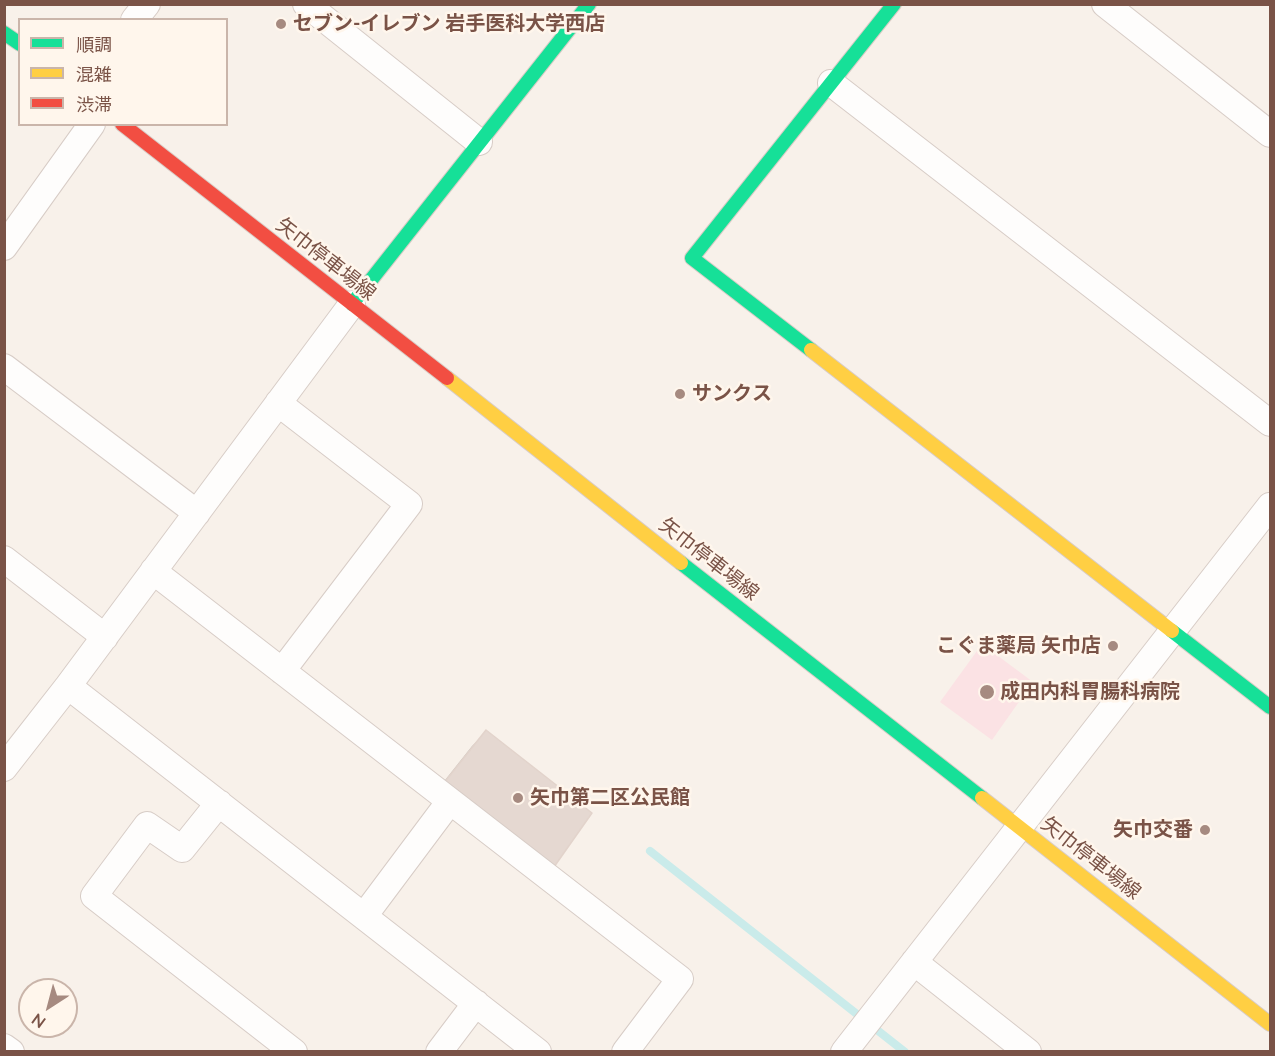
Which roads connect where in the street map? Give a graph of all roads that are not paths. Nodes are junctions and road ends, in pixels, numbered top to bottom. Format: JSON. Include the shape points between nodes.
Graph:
{"nodes":[{"id":1,"x":147,"y":4,"type":"edge"},
{"id":2,"x":589,"y":4,"type":"edge"},
{"id":3,"x":894,"y":4,"type":"edge"},
{"id":4,"x":1105,"y":4,"type":"edge"},
{"id":5,"x":321,"y":9,"type":"edge"},
{"id":6,"x":136,"y":18,"type":"edge"},
{"id":7,"x":4,"y":33,"type":"edge"},
{"id":8,"x":18,"y":44,"type":"edge"},
{"id":9,"x":831,"y":83,"type":"junction"},
{"id":10,"x":91,"y":126,"type":"edge"},
{"id":11,"x":125,"y":126,"type":"edge"},
{"id":12,"x":1270,"y":134,"type":"edge"},
{"id":13,"x":480,"y":142,"type":"junction"},
{"id":14,"x":4,"y":247,"type":"edge"},
{"id":15,"x":352,"y":304,"type":"junction"},
{"id":16,"x":4,"y":368,"type":"edge"},
{"id":17,"x":278,"y":403,"type":"junction"},
{"id":18,"x":1270,"y":423,"type":"edge"},
{"id":19,"x":1270,"y":506,"type":"edge"},
{"id":20,"x":197,"y":513,"type":"junction"},
{"id":21,"x":4,"y":559,"type":"edge"},
{"id":22,"x":153,"y":572,"type":"junction"},
{"id":23,"x":1172,"y":630,"type":"junction"},
{"id":24,"x":105,"y":637,"type":"junction"},
{"id":25,"x":282,"y":671,"type":"junction"},
{"id":26,"x":68,"y":686,"type":"junction"},
{"id":27,"x":1270,"y":707,"type":"edge"},
{"id":28,"x":8,"y":758,"type":"edge"},
{"id":29,"x":450,"y":801,"type":"junction"},
{"id":30,"x":219,"y":803,"type":"junction"},
{"id":31,"x":1020,"y":827,"type":"junction"},
{"id":32,"x":364,"y":916,"type":"junction"},
{"id":33,"x":914,"y":962,"type":"junction"},
{"id":34,"x":476,"y":1003,"type":"junction"},
{"id":35,"x":1270,"y":1024,"type":"edge"},
{"id":36,"x":860,"y":1037,"type":"edge"},
{"id":37,"x":4,"y":1047,"type":"edge"},
{"id":38,"x":11,"y":1052,"type":"edge"},
{"id":39,"x":294,"y":1052,"type":"edge"},
{"id":40,"x":439,"y":1052,"type":"edge"},
{"id":41,"x":538,"y":1052,"type":"edge"},
{"id":42,"x":625,"y":1052,"type":"edge"},
{"id":43,"x":1028,"y":1052,"type":"edge"}],
"edges":[{"from":1,"to":6,"type":"street"},
{"from":2,"to":13,"type":"main road"},
{"from":3,"to":9,"type":"main road"},
{"from":4,"to":12,"type":"street"},
{"from":5,"to":13,"type":"street"},
{"from":7,"to":8,"type":"main road"},
{"from":9,"to":18,"type":"street"},
{"from":9,"to":23,"type":"main road","via":[[692,258]]},
{"from":10,"to":14,"type":"street"},
{"from":11,"to":15,"type":"main road","name":"矢巾停車場線"},
{"from":13,"to":15,"type":"main road"},
{"from":15,"to":17,"type":"street"},
{"from":15,"to":31,"type":"main road","name":"矢巾停車場線"},
{"from":16,"to":20,"type":"street"},
{"from":17,"to":20,"type":"street"},
{"from":17,"to":25,"type":"street","via":[[409,504]]},
{"from":19,"to":23,"type":"street"},
{"from":20,"to":22,"type":"street"},
{"from":21,"to":24,"type":"street"},
{"from":22,"to":24,"type":"street"},
{"from":22,"to":25,"type":"street"},
{"from":23,"to":27,"type":"main road"},
{"from":23,"to":31,"type":"street"},
{"from":24,"to":26,"type":"street"},
{"from":25,"to":29,"type":"street"},
{"from":26,"to":28,"type":"street"},
{"from":26,"to":30,"type":"street"},
{"from":29,"to":32,"type":"street"},
{"from":29,"to":42,"type":"street","via":[[680,979]]},
{"from":30,"to":32,"type":"street"},
{"from":30,"to":39,"type":"street","via":[[182,849],[147,825],[94,896]]},
{"from":31,"to":33,"type":"street"},
{"from":31,"to":35,"type":"main road","name":"矢巾停車場線"},
{"from":32,"to":34,"type":"street"},
{"from":33,"to":36,"type":"street"},
{"from":33,"to":43,"type":"street"},
{"from":34,"to":40,"type":"street"},
{"from":34,"to":41,"type":"street"},
{"from":37,"to":38,"type":"street"}]}
